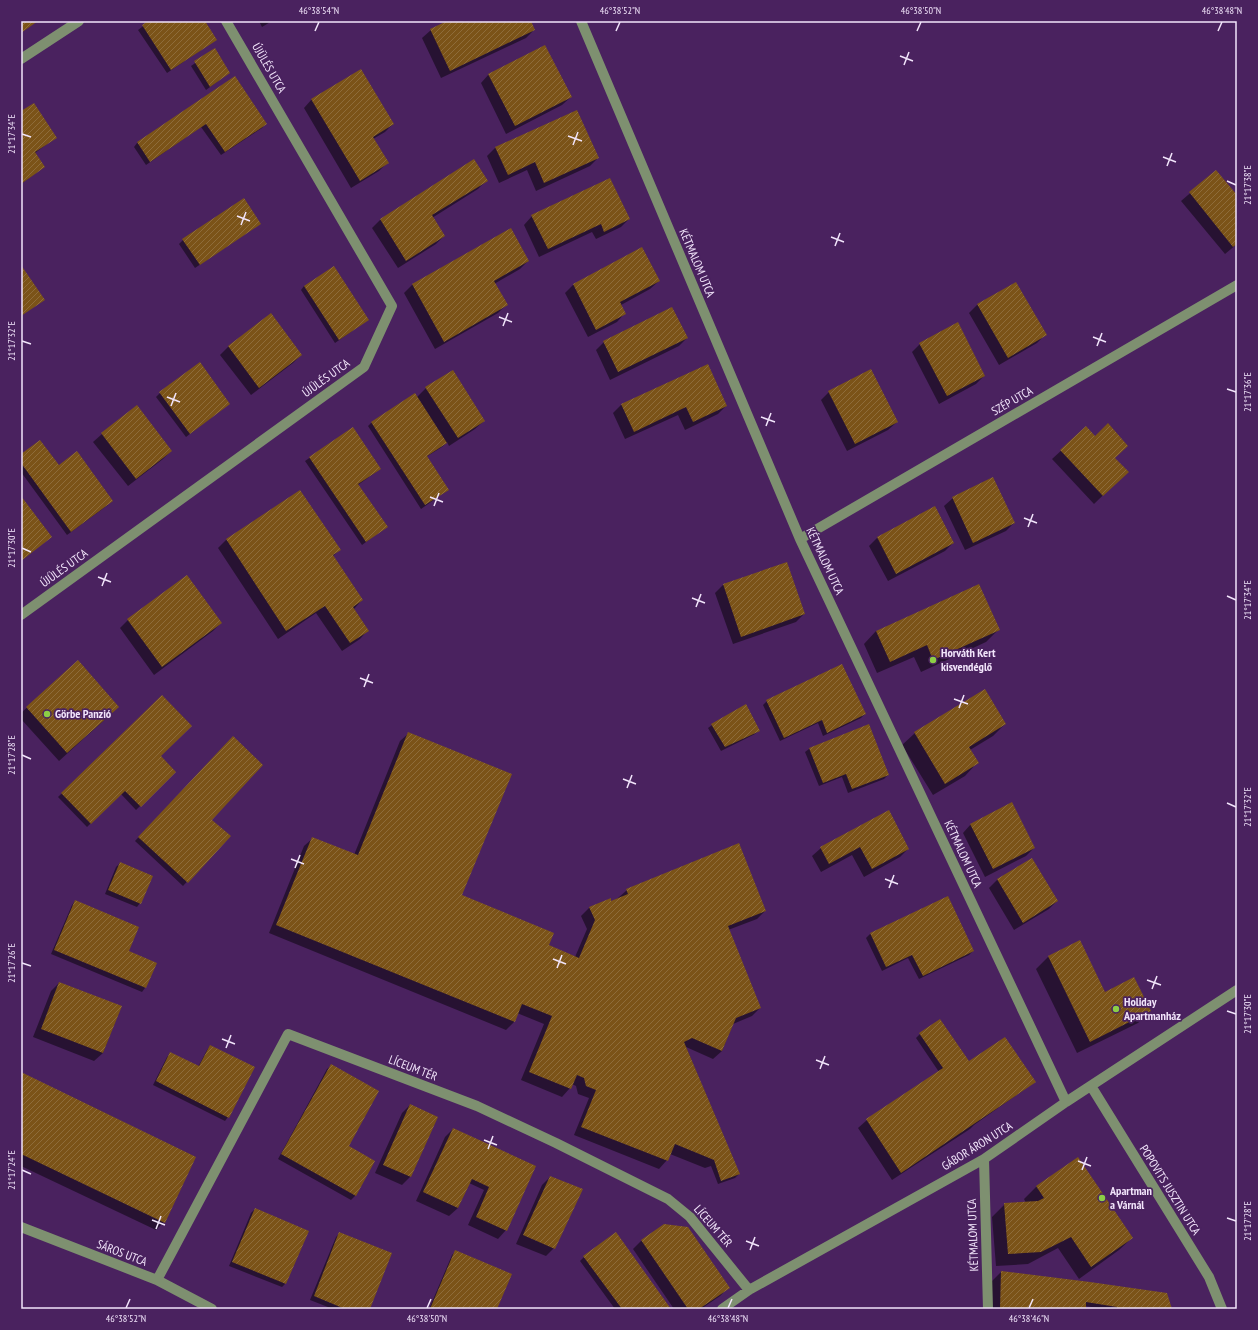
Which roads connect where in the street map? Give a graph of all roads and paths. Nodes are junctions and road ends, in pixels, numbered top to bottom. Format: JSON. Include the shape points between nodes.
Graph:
{"nodes":[{"id":1,"x":79,"y":21,"type":"edge"},
{"id":2,"x":226,"y":21,"type":"edge"},
{"id":3,"x":581,"y":21,"type":"edge"},
{"id":4,"x":21,"y":59,"type":"edge"},
{"id":5,"x":1237,"y":285,"type":"edge"},
{"id":6,"x":800,"y":539,"type":"junction"},
{"id":7,"x":21,"y":615,"type":"edge"},
{"id":8,"x":1237,"y":990,"type":"edge"},
{"id":9,"x":1092,"y":1086,"type":"junction"},
{"id":10,"x":1066,"y":1102,"type":"junction"},
{"id":11,"x":984,"y":1159,"type":"junction"},
{"id":12,"x":21,"y":1227,"type":"edge"},
{"id":13,"x":157,"y":1280,"type":"junction"},
{"id":14,"x":749,"y":1290,"type":"junction"},
{"id":15,"x":212,"y":1309,"type":"edge"},
{"id":16,"x":722,"y":1309,"type":"edge"},
{"id":17,"x":988,"y":1309,"type":"edge"},
{"id":18,"x":1222,"y":1309,"type":"edge"}],
"edges":[{"from":1,"to":4,"type":"street"},
{"from":2,"to":7,"type":"street","name":"ÚJÜLÉS UTCA","via":[[392,306],[364,367]]},
{"from":3,"to":6,"type":"street","name":"KÉTMALOM UTCA"},
{"from":5,"to":6,"type":"street","name":"SZÉP UTCA"},
{"from":6,"to":10,"type":"street","name":"KÉTMALOM UTCA"},
{"from":8,"to":9,"type":"street","name":"GÁBOR ÁRON UTCA"},
{"from":9,"to":10,"type":"street","name":"GÁBOR ÁRON UTCA"},
{"from":9,"to":18,"type":"street","name":"POPOVITS JUSZTIN UTCA","via":[[1209,1277]]},
{"from":10,"to":11,"type":"street","name":"GÁBOR ÁRON UTCA"},
{"from":11,"to":14,"type":"street","name":"GÁBOR ÁRON UTCA"},
{"from":11,"to":17,"type":"street","name":"KÉTMALOM UTCA"},
{"from":12,"to":13,"type":"street","name":"SÁROS UTCA"},
{"from":13,"to":14,"type":"street","name":"LÍCEUM TÉR","via":[[288,1034],[477,1106],[668,1199],[690,1217]]},
{"from":13,"to":15,"type":"street","name":"SÁROS UTCA"},
{"from":14,"to":16,"type":"street","name":"GÁBOR ÁRON UTCA"}]}
